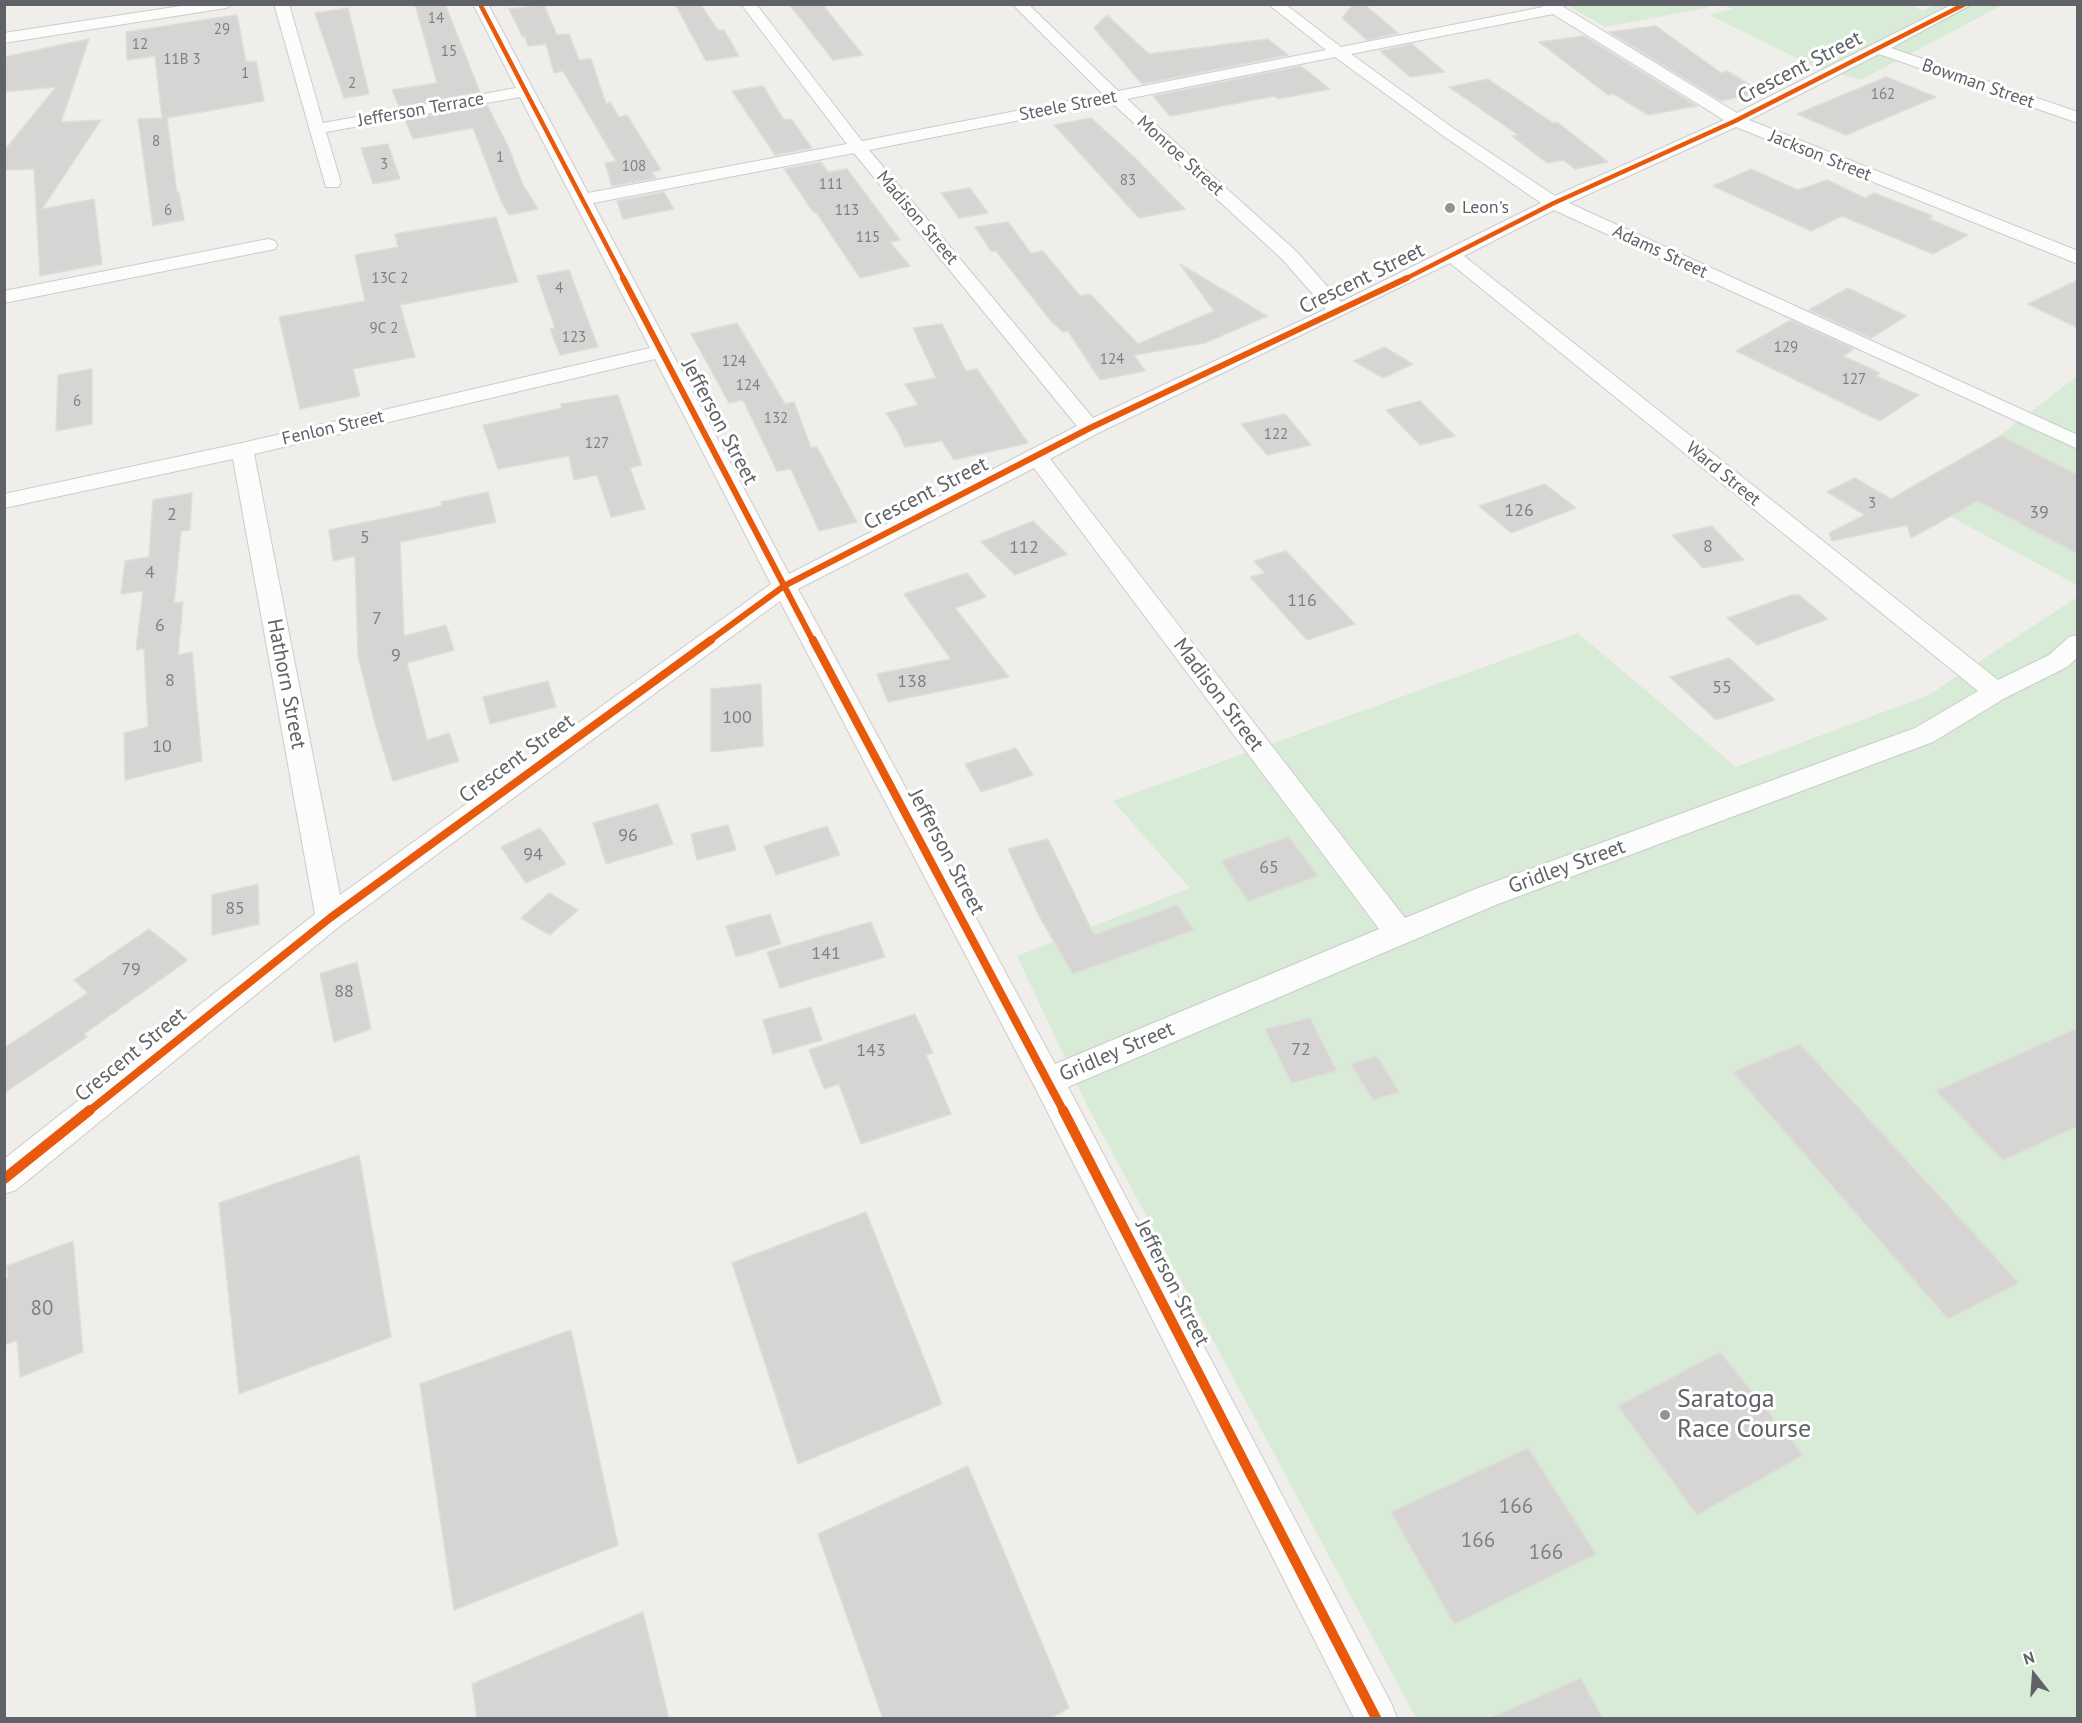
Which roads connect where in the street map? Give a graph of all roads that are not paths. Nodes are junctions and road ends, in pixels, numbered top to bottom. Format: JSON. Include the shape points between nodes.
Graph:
{"nodes":[{"id":1,"x":226,"y":4,"type":"edge"},
{"id":2,"x":281,"y":4,"type":"edge"},
{"id":3,"x":480,"y":4,"type":"edge"},
{"id":4,"x":748,"y":4,"type":"edge"},
{"id":5,"x":1019,"y":4,"type":"edge"},
{"id":6,"x":1275,"y":4,"type":"edge"},
{"id":7,"x":1965,"y":4,"type":"edge"},
{"id":8,"x":1551,"y":7,"type":"edge"},
{"id":9,"x":4,"y":38,"type":"edge"},
{"id":10,"x":1879,"y":49,"type":"junction"},
{"id":11,"x":1337,"y":52,"type":"junction"},
{"id":12,"x":525,"y":91,"type":"junction"},
{"id":13,"x":1115,"y":97,"type":"junction"},
{"id":14,"x":2078,"y":118,"type":"edge"},
{"id":15,"x":1735,"y":120,"type":"junction"},
{"id":16,"x":317,"y":129,"type":"junction"},
{"id":17,"x":858,"y":147,"type":"junction"},
{"id":18,"x":332,"y":183,"type":"dead end"},
{"id":19,"x":582,"y":200,"type":"junction"},
{"id":20,"x":1554,"y":203,"type":"junction"},
{"id":21,"x":268,"y":245,"type":"dead end"},
{"id":22,"x":1451,"y":255,"type":"junction"},
{"id":23,"x":2078,"y":258,"type":"edge"},
{"id":24,"x":4,"y":297,"type":"edge"},
{"id":25,"x":1337,"y":310,"type":"junction"},
{"id":26,"x":662,"y":352,"type":"junction"},
{"id":27,"x":1090,"y":428,"type":"junction"},
{"id":28,"x":2078,"y":443,"type":"edge"},
{"id":29,"x":242,"y":450,"type":"junction"},
{"id":30,"x":1037,"y":457,"type":"junction"},
{"id":31,"x":4,"y":501,"type":"edge"},
{"id":32,"x":784,"y":586,"type":"junction"},
{"id":33,"x":2078,"y":643,"type":"edge"},
{"id":34,"x":1996,"y":692,"type":"junction"},
{"id":35,"x":330,"y":918,"type":"junction"},
{"id":36,"x":1399,"y":933,"type":"junction"},
{"id":37,"x":1048,"y":1081,"type":"junction"},
{"id":38,"x":4,"y":1179,"type":"edge"},
{"id":39,"x":1376,"y":1719,"type":"edge"}],
"edges":[{"from":1,"to":9,"type":"street"},
{"from":2,"to":16,"type":"street"},
{"from":3,"to":12,"type":"street","name":"Jefferson Street"},
{"from":4,"to":17,"type":"street","name":"Madison Street"},
{"from":5,"to":13,"type":"street","name":"Monroe Street"},
{"from":6,"to":11,"type":"street","name":"Adams Street"},
{"from":7,"to":10,"type":"street","name":"Crescent Street"},
{"from":8,"to":11,"type":"street","name":"Steele Street"},
{"from":8,"to":15,"type":"street","name":"Jackson Street"},
{"from":10,"to":14,"type":"street","name":"Bowman Street"},
{"from":10,"to":15,"type":"street","name":"Crescent Street"},
{"from":11,"to":13,"type":"street","name":"Steele Street"},
{"from":11,"to":20,"type":"street","name":"Adams Street"},
{"from":12,"to":16,"type":"street","name":"Jefferson Terrace"},
{"from":12,"to":19,"type":"street","name":"Jefferson Street"},
{"from":13,"to":17,"type":"street","name":"Steele Street"},
{"from":13,"to":25,"type":"street","name":"Monroe Street","via":[[1289,255]]},
{"from":15,"to":20,"type":"street","name":"Crescent Street"},
{"from":15,"to":23,"type":"street","name":"Jackson Street"},
{"from":16,"to":18,"type":"street"},
{"from":17,"to":19,"type":"street","name":"Steele Street"},
{"from":17,"to":27,"type":"street","name":"Madison Street"},
{"from":19,"to":26,"type":"street","name":"Jefferson Street"},
{"from":20,"to":22,"type":"street","name":"Crescent Street"},
{"from":20,"to":28,"type":"street","name":"Adams Street"},
{"from":21,"to":24,"type":"street"},
{"from":22,"to":25,"type":"street","name":"Crescent Street"},
{"from":22,"to":34,"type":"street","name":"Ward Street"},
{"from":25,"to":27,"type":"street","name":"Crescent Street"},
{"from":26,"to":29,"type":"street","name":"Fenlon Street"},
{"from":26,"to":32,"type":"street","name":"Jefferson Street"},
{"from":27,"to":30,"type":"street","name":"Crescent Street"},
{"from":29,"to":31,"type":"street","name":"Fenlon Street"},
{"from":29,"to":35,"type":"street","name":"Hathorn Street"},
{"from":30,"to":32,"type":"street","name":"Crescent Street"},
{"from":30,"to":36,"type":"street","name":"Madison Street"},
{"from":32,"to":35,"type":"street","name":"Crescent Street"},
{"from":32,"to":37,"type":"street","name":"Jefferson Street"},
{"from":33,"to":34,"type":"street","name":"Gridley Street","via":[[2058,661]]},
{"from":34,"to":36,"type":"street","name":"Gridley Street","via":[[1924,735],[1499,892]]},
{"from":35,"to":38,"type":"street","name":"Crescent Street"},
{"from":36,"to":37,"type":"street","name":"Gridley Street"},
{"from":37,"to":39,"type":"street","name":"Jefferson Street"}]}
